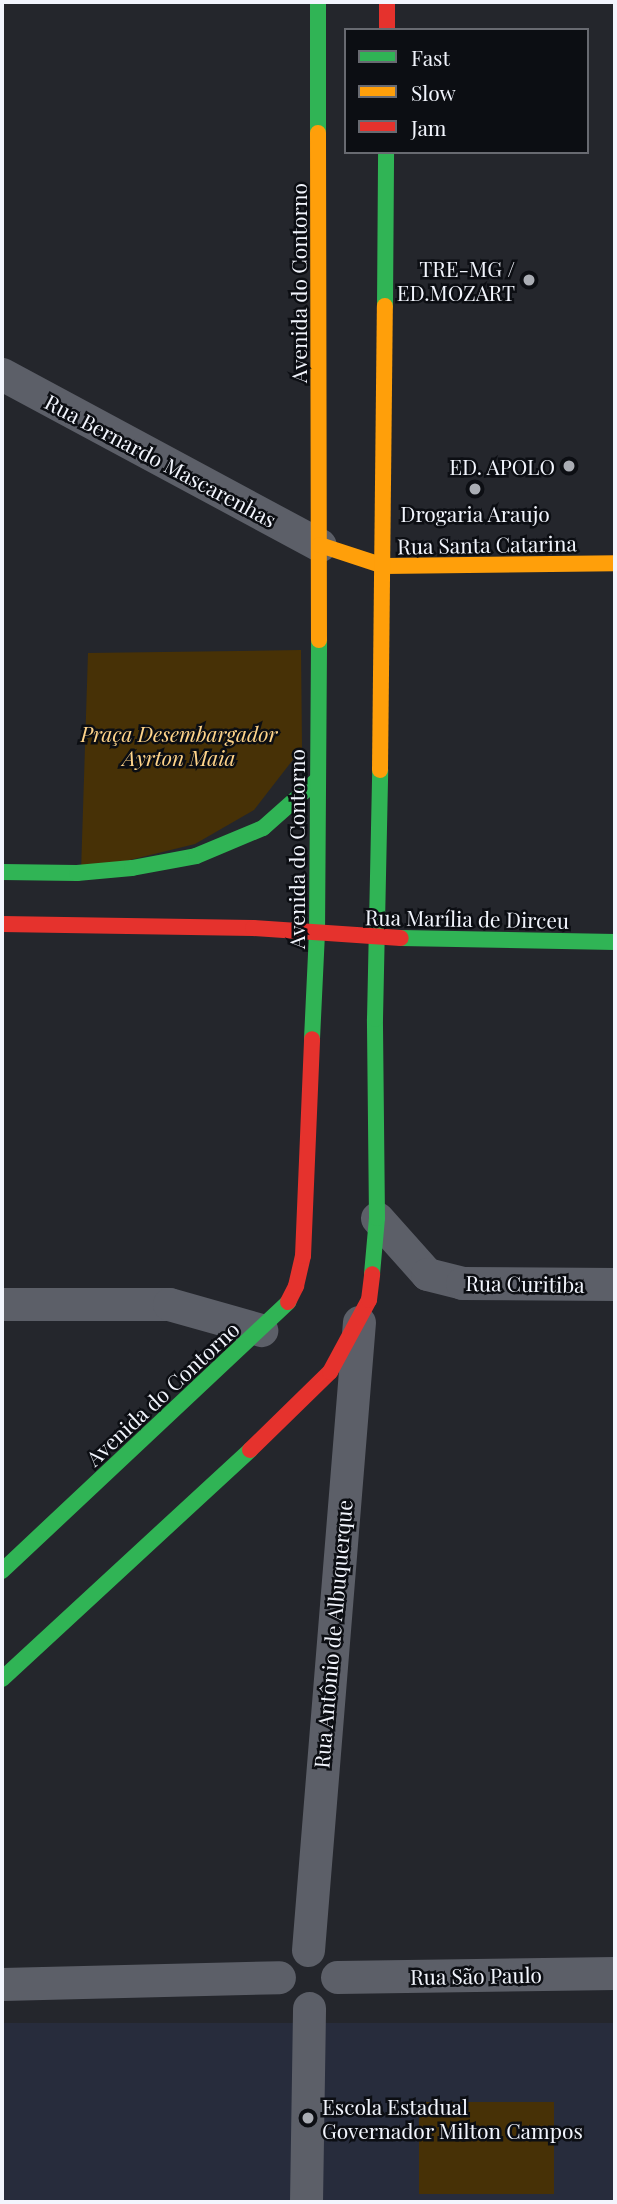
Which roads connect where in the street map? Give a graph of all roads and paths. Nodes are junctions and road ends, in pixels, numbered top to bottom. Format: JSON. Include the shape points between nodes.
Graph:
{"nodes":[{"id":1,"x":318,"y":2,"type":"edge"},
{"id":2,"x":387,"y":2,"type":"edge"},
{"id":3,"x":387,"y":28,"type":"edge"},
{"id":4,"x":386,"y":154,"type":"edge"},
{"id":5,"x":2,"y":374,"type":"edge"},
{"id":6,"x":320,"y":545,"type":"junction"},
{"id":7,"x":615,"y":563,"type":"edge"},
{"id":8,"x":384,"y":566,"type":"junction"},
{"id":9,"x":317,"y":780,"type":"junction"},
{"id":10,"x":2,"y":873,"type":"edge"},
{"id":11,"x":2,"y":924,"type":"edge"},
{"id":12,"x":317,"y":934,"type":"junction"},
{"id":13,"x":379,"y":938,"type":"junction"},
{"id":14,"x":615,"y":942,"type":"edge"},
{"id":15,"x":377,"y":1218,"type":"junction"},
{"id":16,"x":615,"y":1284,"type":"edge"},
{"id":17,"x":2,"y":1304,"type":"edge"},
{"id":18,"x":360,"y":1319,"type":"junction"},
{"id":19,"x":261,"y":1329,"type":"junction"},
{"id":20,"x":2,"y":1571,"type":"edge"},
{"id":21,"x":2,"y":1679,"type":"edge"},
{"id":22,"x":308,"y":1950,"type":"junction"},
{"id":23,"x":615,"y":1973,"type":"edge"},
{"id":24,"x":279,"y":1977,"type":"junction"},
{"id":25,"x":337,"y":1977,"type":"junction"},
{"id":26,"x":2,"y":1984,"type":"edge"},
{"id":27,"x":309,"y":2008,"type":"junction"},
{"id":28,"x":306,"y":2202,"type":"edge"}],
"edges":[{"from":1,"to":6,"type":"main road","name":"Avenida do Contorno"},
{"from":2,"to":3,"type":"main road"},
{"from":4,"to":8,"type":"main road"},
{"from":5,"to":6,"type":"street","name":"Rua Bernardo Mascarenhas"},
{"from":6,"to":8,"type":"main road","name":"Rua Santa Catarina"},
{"from":6,"to":9,"type":"main road","name":"Avenida do Contorno"},
{"from":7,"to":8,"type":"main road","name":"Rua Santa Catarina"},
{"from":8,"to":13,"type":"main road"},
{"from":9,"to":10,"type":"main road","via":[[263,828],[195,856],[77,873]]},
{"from":9,"to":12,"type":"main road","name":"Avenida do Contorno"},
{"from":11,"to":12,"type":"main road","name":"Rua Marília de Dirceu","via":[[253,928]]},
{"from":12,"to":13,"type":"main road","name":"Rua Marília de Dirceu"},
{"from":12,"to":19,"type":"main road","name":"Avenida do Contorno","via":[[303,1256],[296,1286],[284,1308]]},
{"from":13,"to":14,"type":"main road","name":"Rua Marília de Dirceu"},
{"from":13,"to":15,"type":"main road"},
{"from":15,"to":16,"type":"street","name":"Rua Curitiba","via":[[427,1274],[462,1283]]},
{"from":15,"to":18,"type":"main road","via":[[369,1300]]},
{"from":17,"to":19,"type":"street","via":[[169,1304]]},
{"from":18,"to":21,"type":"main road","via":[[314,1391]]},
{"from":18,"to":22,"type":"street","name":"Rua Antônio de Albuquerque"},
{"from":19,"to":20,"type":"main road","name":"Avenida do Contorno"},
{"from":22,"to":24,"type":"street","via":[[285,1961]]},
{"from":22,"to":25,"type":"street","via":[[331,1961]]},
{"from":23,"to":25,"type":"street","name":"Rua São Paulo"},
{"from":24,"to":26,"type":"street"},
{"from":24,"to":27,"type":"street","via":[[285,1996]]},
{"from":25,"to":27,"type":"street","via":[[333,1995]]},
{"from":27,"to":28,"type":"street"}]}
